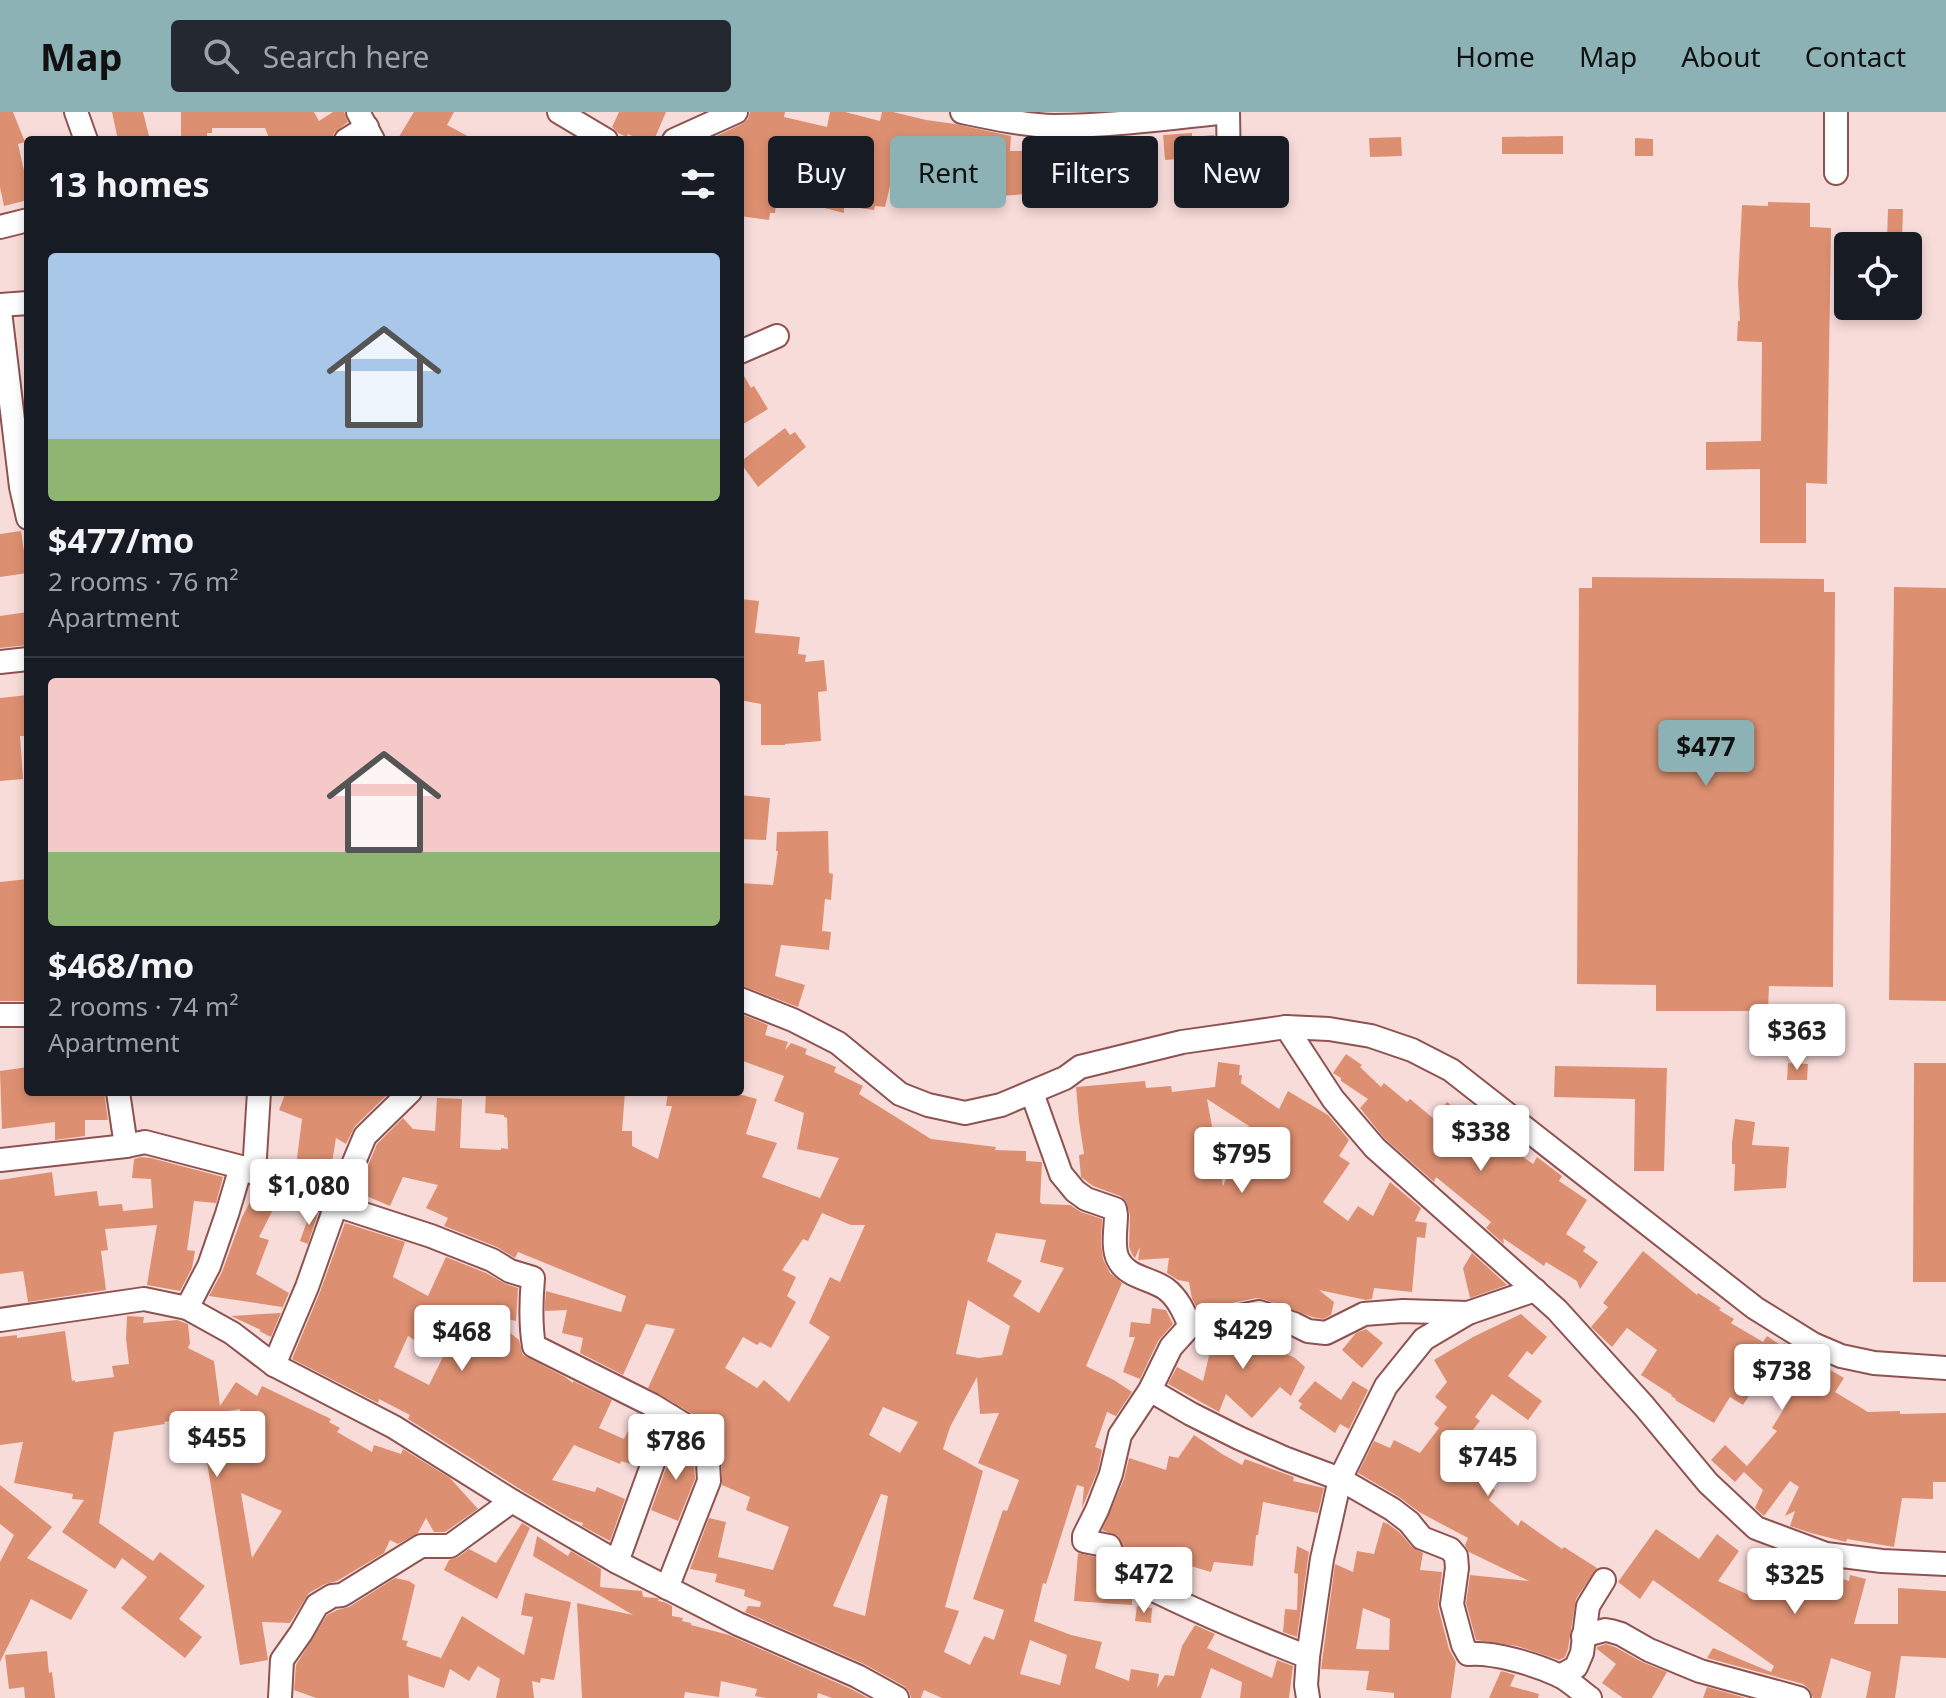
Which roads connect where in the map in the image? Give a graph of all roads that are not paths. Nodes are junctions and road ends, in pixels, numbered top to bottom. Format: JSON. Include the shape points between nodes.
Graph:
{"nodes":[{"id":1,"x":76,"y":112,"type":"edge"},
{"id":2,"x":559,"y":112,"type":"edge"},
{"id":3,"x":736,"y":112,"type":"edge"},
{"id":4,"x":962,"y":112,"type":"edge"},
{"id":5,"x":1227,"y":112,"type":"edge"},
{"id":6,"x":1836,"y":112,"type":"edge"},
{"id":7,"x":1052,"y":119,"type":"edge"},
{"id":8,"x":85,"y":136,"type":"edge"},
{"id":9,"x":599,"y":136,"type":"edge"},
{"id":10,"x":683,"y":136,"type":"edge"},
{"id":11,"x":1228,"y":136,"type":"edge"},
{"id":12,"x":1836,"y":173,"type":"dead end"},
{"id":13,"x":24,"y":221,"type":"edge"},
{"id":14,"x":0,"y":227,"type":"edge"},
{"id":15,"x":24,"y":304,"type":"edge"},
{"id":16,"x":0,"y":308,"type":"edge"},
{"id":17,"x":777,"y":336,"type":"dead end"},
{"id":18,"x":744,"y":350,"type":"edge"},
{"id":19,"x":24,"y":500,"type":"edge"},
{"id":20,"x":24,"y":659,"type":"edge"},
{"id":21,"x":0,"y":662,"type":"edge"},
{"id":22,"x":744,"y":1001,"type":"edge"},
{"id":23,"x":0,"y":1015,"type":"edge"},
{"id":24,"x":24,"y":1015,"type":"edge"},
{"id":25,"x":1286,"y":1027,"type":"junction"},
{"id":26,"x":1032,"y":1093,"type":"junction"},
{"id":27,"x":119,"y":1096,"type":"edge"},
{"id":28,"x":258,"y":1096,"type":"edge"},
{"id":29,"x":406,"y":1096,"type":"edge"},
{"id":30,"x":126,"y":1146,"type":"junction"},
{"id":31,"x":0,"y":1160,"type":"edge"},
{"id":32,"x":247,"y":1170,"type":"junction"},
{"id":33,"x":336,"y":1205,"type":"junction"},
{"id":34,"x":1535,"y":1290,"type":"junction"},
{"id":35,"x":187,"y":1308,"type":"junction"},
{"id":36,"x":1468,"y":1313,"type":"junction"},
{"id":37,"x":0,"y":1320,"type":"edge"},
{"id":38,"x":1190,"y":1326,"type":"junction"},
{"id":39,"x":274,"y":1365,"type":"junction"},
{"id":40,"x":1946,"y":1368,"type":"edge"},
{"id":41,"x":1150,"y":1390,"type":"junction"},
{"id":42,"x":670,"y":1416,"type":"junction"},
{"id":43,"x":1340,"y":1479,"type":"junction"},
{"id":44,"x":512,"y":1501,"type":"junction"},
{"id":45,"x":617,"y":1562,"type":"junction"},
{"id":46,"x":1946,"y":1564,"type":"edge"},
{"id":47,"x":1604,"y":1580,"type":"dead end"},
{"id":48,"x":667,"y":1588,"type":"junction"},
{"id":49,"x":1583,"y":1636,"type":"junction"},
{"id":50,"x":1308,"y":1657,"type":"junction"},
{"id":51,"x":1560,"y":1676,"type":"junction"},
{"id":52,"x":280,"y":1698,"type":"edge"},
{"id":53,"x":897,"y":1698,"type":"edge"},
{"id":54,"x":1308,"y":1698,"type":"edge"},
{"id":55,"x":1590,"y":1698,"type":"edge"},
{"id":56,"x":1799,"y":1698,"type":"edge"}],
"edges":[{"from":1,"to":8,"type":"street"},
{"from":2,"to":9,"type":"street"},
{"from":3,"to":10,"type":"street"},
{"from":4,"to":7,"type":"street","via":[[996,119]]},
{"from":5,"to":7,"type":"street","via":[[1147,120]]},
{"from":5,"to":11,"type":"street"},
{"from":6,"to":12,"type":"street"},
{"from":13,"to":14,"type":"street"},
{"from":15,"to":16,"type":"street"},
{"from":16,"to":19,"type":"street"},
{"from":17,"to":18,"type":"street"},
{"from":20,"to":21,"type":"street"},
{"from":22,"to":26,"type":"street","via":[[838,1043],[900,1094],[928,1105],[965,1113]]},
{"from":23,"to":24,"type":"street"},
{"from":25,"to":26,"type":"street","via":[[1182,1042],[1080,1067]]},
{"from":25,"to":34,"type":"street","via":[[1333,1099],[1375,1148]]},
{"from":25,"to":40,"type":"street","via":[[1371,1036],[1451,1070],[1755,1308],[1813,1344],[1874,1363]]},
{"from":26,"to":38,"type":"street","via":[[1061,1174],[1086,1199],[1115,1209],[1118,1261],[1165,1288]]},
{"from":27,"to":30,"type":"street"},
{"from":28,"to":32,"type":"street"},
{"from":29,"to":33,"type":"street","via":[[365,1136]]},
{"from":30,"to":31,"type":"street"},
{"from":30,"to":32,"type":"street","via":[[145,1142]]},
{"from":32,"to":33,"type":"street"},
{"from":32,"to":35,"type":"street"},
{"from":33,"to":39,"type":"street"},
{"from":33,"to":42,"type":"street","via":[[533,1278],[534,1346]]},
{"from":34,"to":36,"type":"street"},
{"from":34,"to":46,"type":"street","via":[[1708,1483],[1756,1528],[1826,1554]]},
{"from":35,"to":37,"type":"street","via":[[144,1299]]},
{"from":35,"to":39,"type":"street"},
{"from":36,"to":38,"type":"street","via":[[1364,1314],[1326,1333],[1259,1312]]},
{"from":36,"to":43,"type":"street","via":[[1424,1339],[1386,1386]]},
{"from":38,"to":41,"type":"street","via":[[1171,1347]]},
{"from":39,"to":44,"type":"street","via":[[394,1427]]},
{"from":41,"to":43,"type":"street","via":[[1239,1438]]},
{"from":41,"to":50,"type":"street","via":[[1120,1435],[1111,1474],[1084,1541],[1109,1546],[1120,1573],[1166,1597]]},
{"from":42,"to":45,"type":"street"},
{"from":42,"to":48,"type":"street","via":[[707,1443],[709,1481]]},
{"from":43,"to":50,"type":"street"},
{"from":43,"to":51,"type":"street","via":[[1456,1556],[1452,1604],[1468,1654],[1525,1663]]},
{"from":44,"to":45,"type":"street"},
{"from":44,"to":52,"type":"street","via":[[450,1546],[421,1546],[317,1605],[282,1660]]},
{"from":45,"to":48,"type":"street"},
{"from":47,"to":49,"type":"street","via":[[1588,1606]]},
{"from":48,"to":53,"type":"street"},
{"from":49,"to":51,"type":"street","via":[[1576,1667]]},
{"from":49,"to":56,"type":"street","via":[[1611,1631],[1700,1671]]},
{"from":50,"to":54,"type":"street"},
{"from":51,"to":55,"type":"street"}]}
